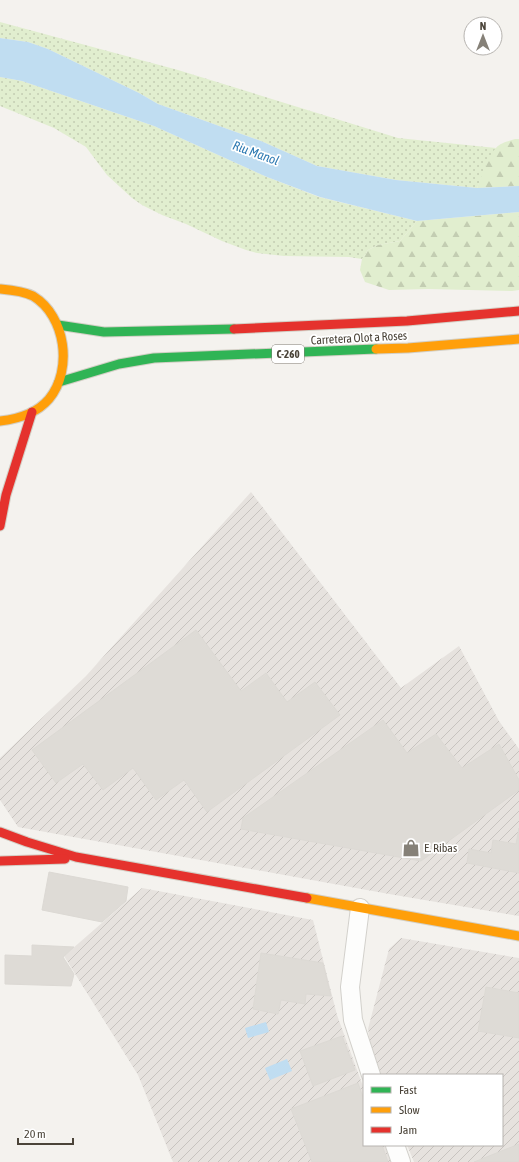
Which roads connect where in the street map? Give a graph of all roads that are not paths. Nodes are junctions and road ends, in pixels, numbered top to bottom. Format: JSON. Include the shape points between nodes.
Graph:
{"nodes":[{"id":1,"x":0,"y":288,"type":"edge"},
{"id":2,"x":519,"y":311,"type":"edge"},
{"id":3,"x":58,"y":325,"type":"junction"},
{"id":4,"x":519,"y":338,"type":"edge"},
{"id":5,"x":59,"y":382,"type":"junction"},
{"id":6,"x":32,"y":412,"type":"junction"},
{"id":7,"x":0,"y":421,"type":"edge"},
{"id":8,"x":0,"y":480,"type":"edge"},
{"id":9,"x":6,"y":495,"type":"junction"},
{"id":10,"x":0,"y":526,"type":"edge"},
{"id":11,"x":0,"y":832,"type":"edge"},
{"id":12,"x":76,"y":857,"type":"junction"},
{"id":13,"x":0,"y":861,"type":"edge"},
{"id":14,"x":360,"y":908,"type":"junction"},
{"id":15,"x":519,"y":936,"type":"edge"},
{"id":16,"x":371,"y":1074,"type":"edge"},
{"id":17,"x":395,"y":1146,"type":"edge"},
{"id":18,"x":401,"y":1162,"type":"edge"}],
"edges":[{"from":1,"to":3,"type":"main road","via":[[16,290],[35,298]]},
{"from":2,"to":3,"type":"main road","name":"Carretera Olot a Roses","number":"C-260","via":[[408,321],[230,329],[104,332]]},
{"from":3,"to":5,"type":"main road","via":[[63,342],[64,362]]},
{"from":4,"to":5,"type":"main road","name":"Carretera Olot a Roses","number":"C-260","via":[[408,348],[154,358],[119,364]]},
{"from":5,"to":6,"type":"main road","via":[[49,398]]},
{"from":6,"to":7,"type":"main road","via":[[12,420]]},
{"from":6,"to":9,"type":"main road"},
{"from":8,"to":9,"type":"main road"},
{"from":9,"to":10,"type":"main road"},
{"from":11,"to":12,"type":"main road"},
{"from":12,"to":13,"type":"main road"},
{"from":12,"to":14,"type":"main road"},
{"from":14,"to":15,"type":"main road"},
{"from":14,"to":16,"type":"street","via":[[350,987],[353,1020]]},
{"from":17,"to":18,"type":"street"}]}
